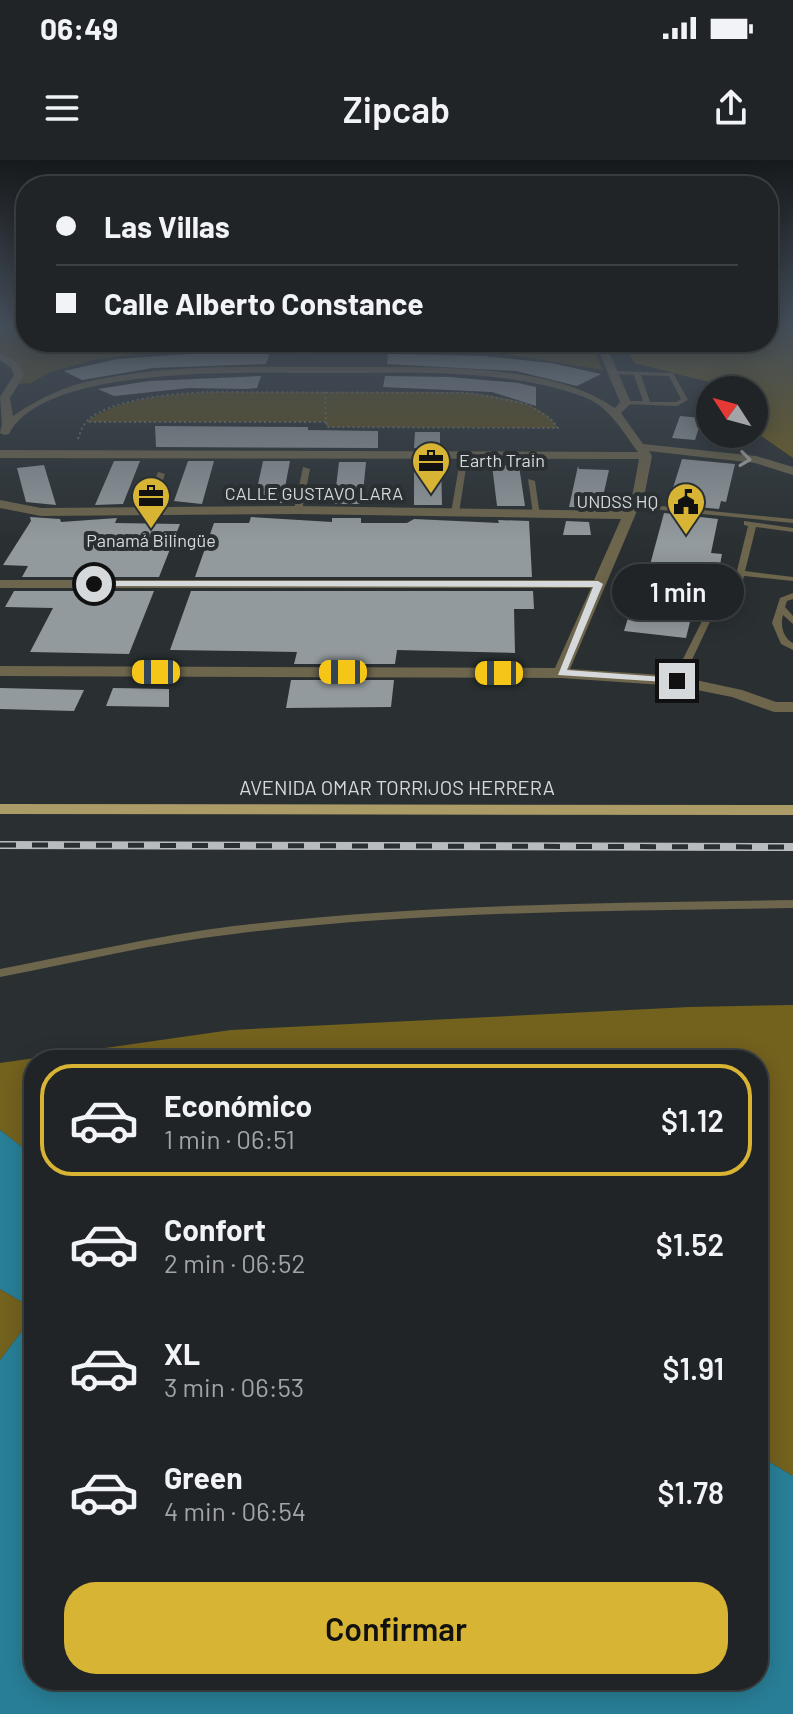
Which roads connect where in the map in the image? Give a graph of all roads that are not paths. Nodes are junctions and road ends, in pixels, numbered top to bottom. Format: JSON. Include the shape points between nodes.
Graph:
{"nodes":[{"id":1,"x":56,"y":396,"type":"edge"},
{"id":2,"x":591,"y":396,"type":"joint"},
{"id":3,"x":623,"y":396,"type":"edge"},
{"id":4,"x":645,"y":396,"type":"edge"},
{"id":5,"x":683,"y":396,"type":"edge"},
{"id":6,"x":625,"y":400,"type":"junction"},
{"id":7,"x":647,"y":403,"type":"junction"},
{"id":8,"x":4,"y":404,"type":"edge"},
{"id":9,"x":615,"y":413,"type":"junction"},
{"id":10,"x":8,"y":424,"type":"junction"},
{"id":11,"x":0,"y":448,"type":"edge"},
{"id":12,"x":643,"y":452,"type":"junction"},
{"id":13,"x":0,"y":454,"type":"edge"},
{"id":14,"x":462,"y":468,"type":"dead end"},
{"id":15,"x":306,"y":469,"type":"dead end"},
{"id":16,"x":793,"y":471,"type":"edge"},
{"id":17,"x":161,"y":474,"type":"dead end"},
{"id":18,"x":531,"y":481,"type":"dead end"},
{"id":19,"x":0,"y":504,"type":"edge"},
{"id":20,"x":298,"y":510,"type":"junction"},
{"id":21,"x":631,"y":510,"type":"junction"},
{"id":22,"x":147,"y":512,"type":"junction"},
{"id":23,"x":455,"y":513,"type":"junction"},
{"id":24,"x":537,"y":514,"type":"junction"},
{"id":25,"x":729,"y":515,"type":"junction"},
{"id":26,"x":793,"y":521,"type":"edge"},
{"id":27,"x":752,"y":526,"type":"junction"},
{"id":28,"x":793,"y":530,"type":"edge"},
{"id":29,"x":793,"y":567,"type":"edge"},
{"id":30,"x":743,"y":573,"type":"junction"},
{"id":31,"x":792,"y":579,"type":"edge"},
{"id":32,"x":0,"y":584,"type":"edge"},
{"id":33,"x":598,"y":584,"type":"junction"},
{"id":34,"x":793,"y":596,"type":"edge"},
{"id":35,"x":782,"y":609,"type":"junction"},
{"id":36,"x":793,"y":621,"type":"edge"},
{"id":37,"x":793,"y":647,"type":"edge"},
{"id":38,"x":0,"y":671,"type":"edge"},
{"id":39,"x":561,"y":673,"type":"junction"},
{"id":40,"x":677,"y":681,"type":"junction"},
{"id":41,"x":774,"y":707,"type":"junction"},
{"id":42,"x":793,"y":707,"type":"edge"},
{"id":43,"x":793,"y":713,"type":"edge"},
{"id":44,"x":0,"y":809,"type":"edge"},
{"id":45,"x":793,"y":810,"type":"edge"},
{"id":46,"x":793,"y":904,"type":"edge"},
{"id":47,"x":0,"y":973,"type":"edge"}],
"edges":[{"from":1,"to":10,"type":"street"},
{"from":2,"to":6,"type":"street"},
{"from":2,"to":9,"type":"street"},
{"from":3,"to":6,"type":"street"},
{"from":4,"to":7,"type":"lane"},
{"from":5,"to":7,"type":"lane","via":[[685,400],[677,404]]},
{"from":6,"to":7,"type":"lane"},
{"from":6,"to":9,"type":"street"},
{"from":8,"to":10,"type":"street"},
{"from":9,"to":12,"type":"street"},
{"from":10,"to":11,"type":"street"},
{"from":12,"to":13,"type":"street"},
{"from":12,"to":16,"type":"street","one_way":true,"via":[[756,460]]},
{"from":12,"to":21,"type":"street","via":[[639,492]]},
{"from":14,"to":23,"type":"lane"},
{"from":15,"to":20,"type":"lane"},
{"from":17,"to":22,"type":"lane"},
{"from":18,"to":24,"type":"lane"},
{"from":19,"to":22,"type":"street","name":"CALLE GUSTAVO LARA","via":[[32,512]]},
{"from":20,"to":22,"type":"street","name":"CALLE GUSTAVO LARA"},
{"from":20,"to":23,"type":"street","name":"CALLE GUSTAVO LARA"},
{"from":21,"to":24,"type":"street","name":"CALLE GUSTAVO LARA"},
{"from":21,"to":25,"type":"lane"},
{"from":21,"to":33,"type":"street"},
{"from":23,"to":24,"type":"street","name":"CALLE GUSTAVO LARA"},
{"from":25,"to":26,"type":"lane"},
{"from":25,"to":27,"type":"lane"},
{"from":27,"to":28,"type":"lane"},
{"from":27,"to":30,"type":"lane"},
{"from":29,"to":31,"type":"lane"},
{"from":30,"to":31,"type":"lane"},
{"from":30,"to":40,"type":"lane","via":[[733,605],[711,611]]},
{"from":32,"to":33,"type":"street"},
{"from":33,"to":39,"type":"street"},
{"from":34,"to":35,"type":"lane","via":[[783,600]]},
{"from":35,"to":36,"type":"lane"},
{"from":35,"to":37,"type":"lane","via":[[776,623],[784,642]]},
{"from":38,"to":39,"type":"street"},
{"from":39,"to":40,"type":"street"},
{"from":40,"to":41,"type":"street"},
{"from":41,"to":42,"type":"street"},
{"from":41,"to":43,"type":"street"},
{"from":44,"to":45,"type":"main road","name":"AVENIDA OMAR TORRIJOS HERRERA"},
{"from":46,"to":47,"type":"lane","via":[[441,912],[334,920],[230,931]]}]}
